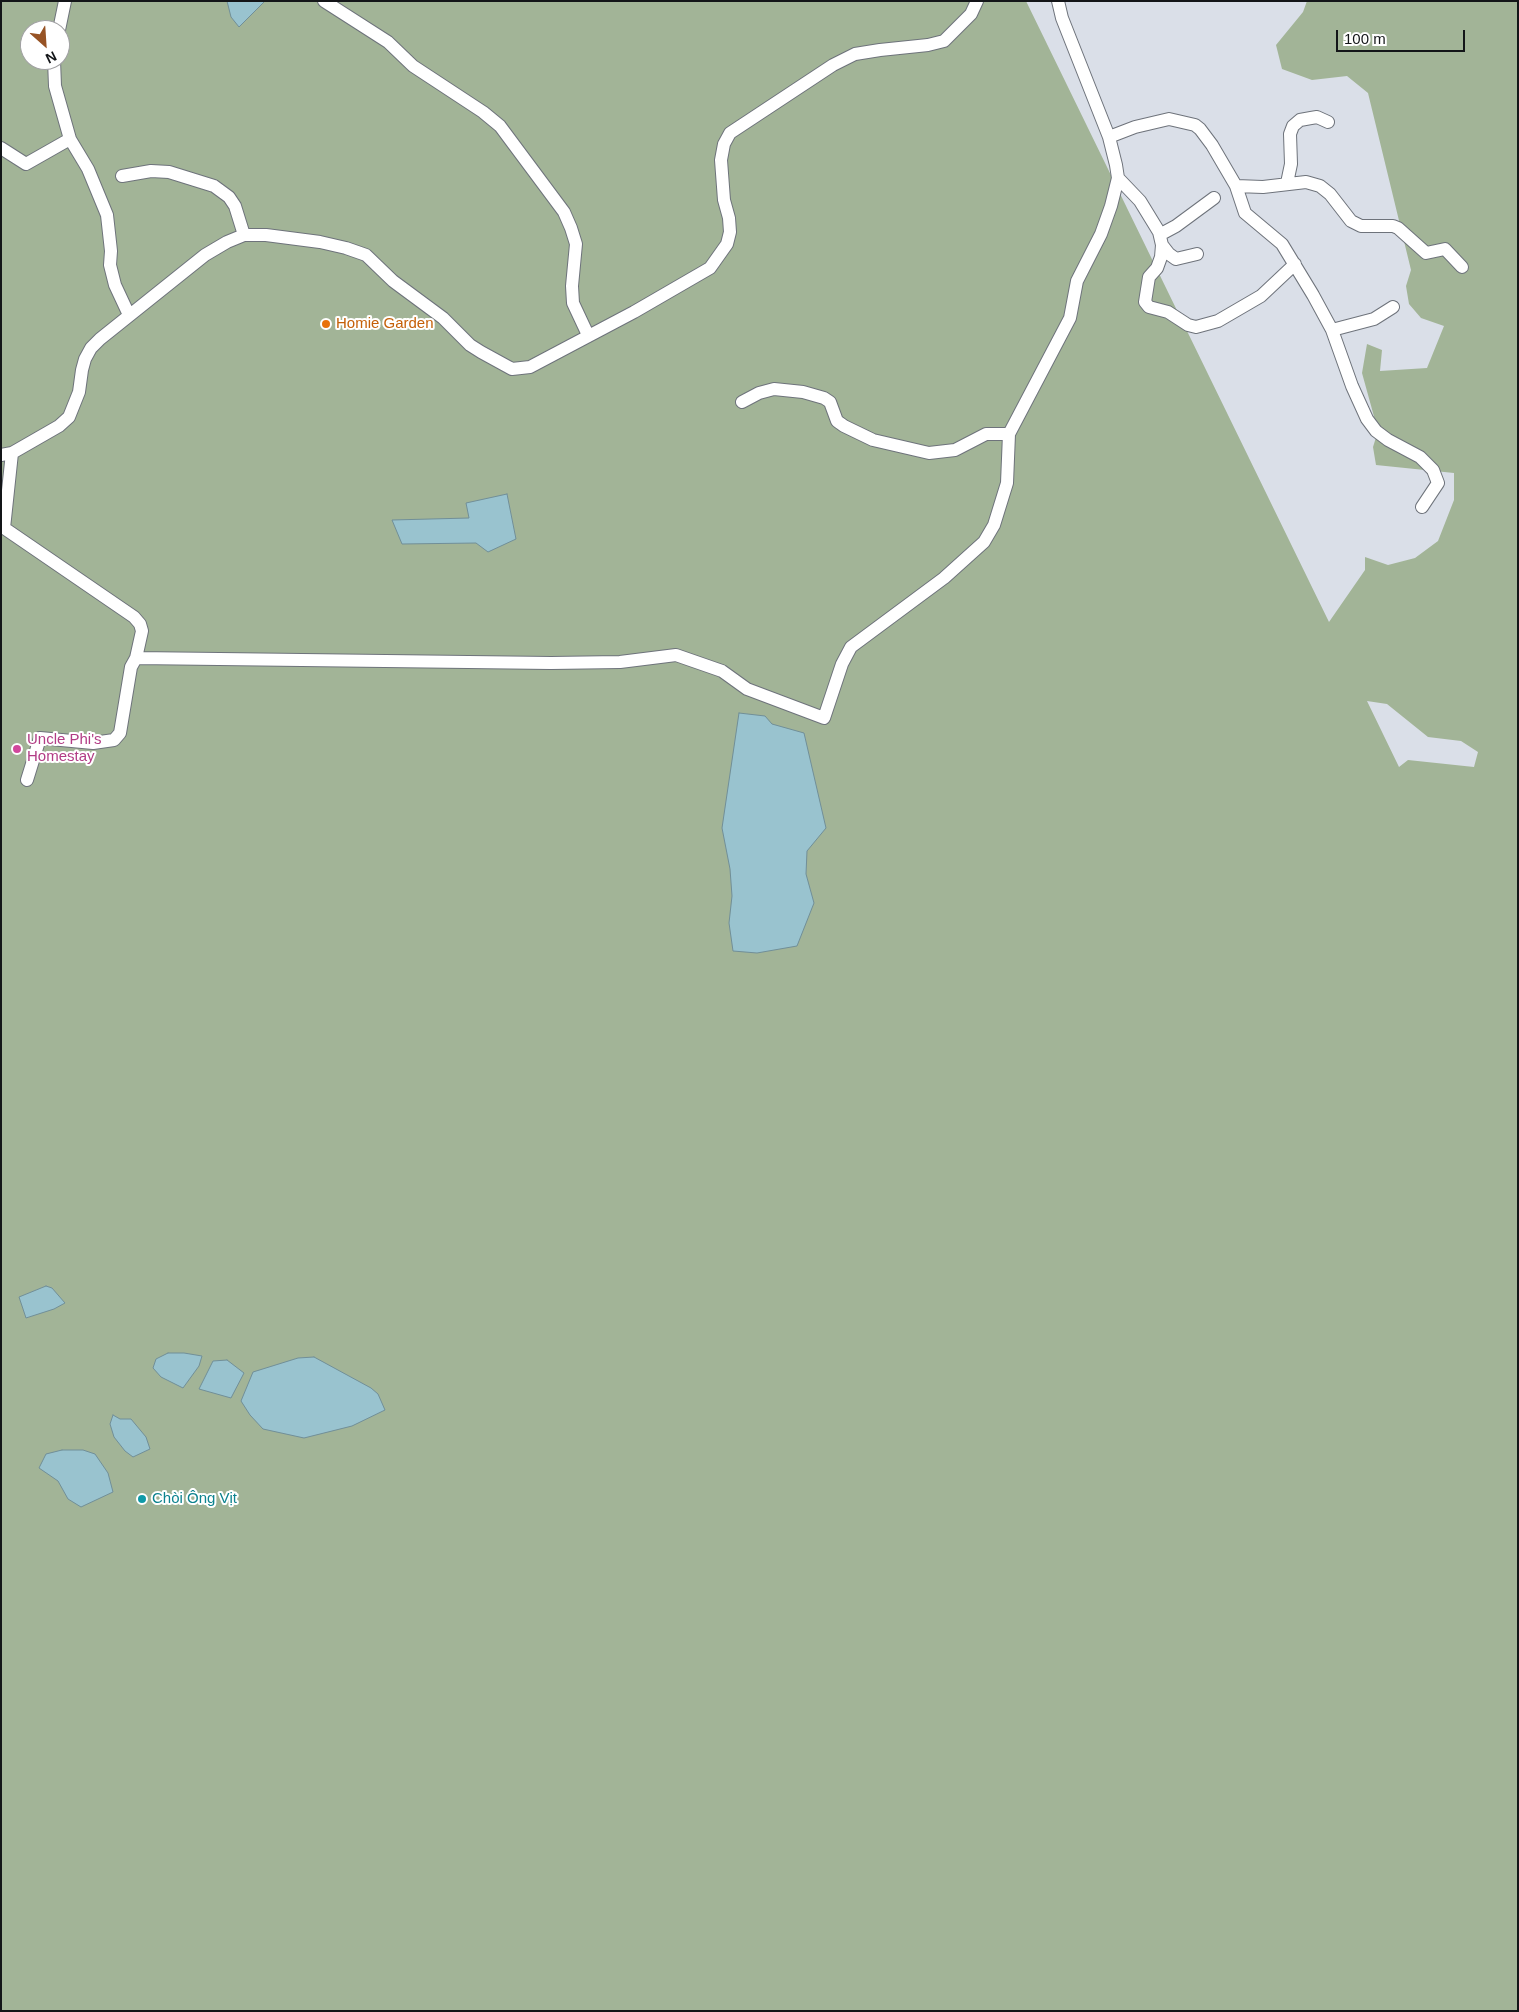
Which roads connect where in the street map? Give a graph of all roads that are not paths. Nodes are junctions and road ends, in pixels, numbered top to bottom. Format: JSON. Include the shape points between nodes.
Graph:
{"nodes":[{"id":1,"x":65,"y":1,"type":"edge"},
{"id":2,"x":324,"y":1,"type":"edge"},
{"id":3,"x":977,"y":1,"type":"edge"},
{"id":4,"x":1058,"y":1,"type":"edge"},
{"id":5,"x":61,"y":20,"type":"edge"},
{"id":6,"x":54,"y":70,"type":"edge"},
{"id":7,"x":1328,"y":122,"type":"dead end"},
{"id":8,"x":1109,"y":137,"type":"junction"},
{"id":9,"x":70,"y":139,"type":"junction"},
{"id":10,"x":1,"y":148,"type":"edge"},
{"id":11,"x":122,"y":176,"type":"dead end"},
{"id":12,"x":1118,"y":178,"type":"junction"},
{"id":13,"x":1287,"y":183,"type":"junction"},
{"id":14,"x":1236,"y":186,"type":"junction"},
{"id":15,"x":1214,"y":198,"type":"dead end"},
{"id":16,"x":1159,"y":232,"type":"junction"},
{"id":17,"x":244,"y":236,"type":"junction"},
{"id":18,"x":1162,"y":244,"type":"junction"},
{"id":19,"x":1197,"y":254,"type":"dead end"},
{"id":20,"x":1295,"y":264,"type":"junction"},
{"id":21,"x":1462,"y":267,"type":"dead end"},
{"id":22,"x":1393,"y":307,"type":"dead end"},
{"id":23,"x":128,"y":315,"type":"junction"},
{"id":24,"x":1332,"y":330,"type":"junction"},
{"id":25,"x":588,"y":335,"type":"junction"},
{"id":26,"x":742,"y":402,"type":"dead end"},
{"id":27,"x":1009,"y":434,"type":"junction"},
{"id":28,"x":7,"y":454,"type":"edge"},
{"id":29,"x":1422,"y":507,"type":"dead end"},
{"id":30,"x":3,"y":530,"type":"edge"},
{"id":31,"x":136,"y":658,"type":"junction"},
{"id":32,"x":27,"y":780,"type":"dead end"}],
"edges":[{"from":1,"to":5,"type":"street"},
{"from":2,"to":25,"type":"street","via":[[388,42],[413,66],[483,112],[506,134],[564,212],[571,228],[576,244],[573,303]]},
{"from":3,"to":25,"type":"street","via":[[971,14],[944,42],[856,54],[832,65],[730,133],[720,160],[729,218],[727,244],[710,268]]},
{"from":4,"to":8,"type":"street"},
{"from":6,"to":9,"type":"street","via":[[55,86]]},
{"from":7,"to":13,"type":"street","via":[[1317,117],[1300,120],[1293,126]]},
{"from":8,"to":12,"type":"street"},
{"from":8,"to":14,"type":"street","via":[[1169,119],[1195,125],[1212,145]]},
{"from":9,"to":10,"type":"street","via":[[26,164]]},
{"from":9,"to":23,"type":"street","via":[[88,169],[107,215],[114,285]]},
{"from":11,"to":17,"type":"street","via":[[151,171],[169,172],[214,186],[235,206]]},
{"from":12,"to":16,"type":"street","via":[[1140,201]]},
{"from":12,"to":27,"type":"street","via":[[1101,234],[1077,281],[1070,318]]},
{"from":13,"to":14,"type":"street","via":[[1263,187]]},
{"from":13,"to":21,"type":"street","via":[[1306,182],[1320,186],[1351,220],[1361,226],[1398,228],[1426,253],[1445,249]]},
{"from":14,"to":20,"type":"street","via":[[1244,213],[1282,244]]},
{"from":15,"to":16,"type":"street","via":[[1168,231]]},
{"from":16,"to":18,"type":"street"},
{"from":17,"to":23,"type":"street","via":[[205,255]]},
{"from":17,"to":25,"type":"street","via":[[266,235],[320,242],[366,255],[393,281],[443,318],[470,345],[512,369],[530,366]]},
{"from":18,"to":19,"type":"street","via":[[1176,259]]},
{"from":18,"to":20,"type":"street","via":[[1161,257],[1149,276],[1145,302],[1196,327],[1218,322],[1261,296]]},
{"from":20,"to":24,"type":"street"},
{"from":22,"to":24,"type":"street","via":[[1374,320]]},
{"from":23,"to":28,"type":"street","via":[[91,348],[69,417],[59,426]]},
{"from":24,"to":29,"type":"street","via":[[1367,419],[1376,431],[1420,457],[1433,470],[1438,484]]},
{"from":26,"to":27,"type":"street","via":[[774,389],[803,392],[830,402],[837,422],[844,426],[873,440],[929,453],[955,450],[986,434]]},
{"from":27,"to":31,"type":"street","via":[[1007,483],[994,525],[984,542],[944,578],[851,647],[824,718],[747,689],[722,671],[676,655],[620,662],[551,663]]},
{"from":28,"to":30,"type":"street"},
{"from":30,"to":31,"type":"street","via":[[134,617],[142,631]]},
{"from":31,"to":32,"type":"street","via":[[131,667],[120,733],[114,740],[93,743],[40,738]]}]}
